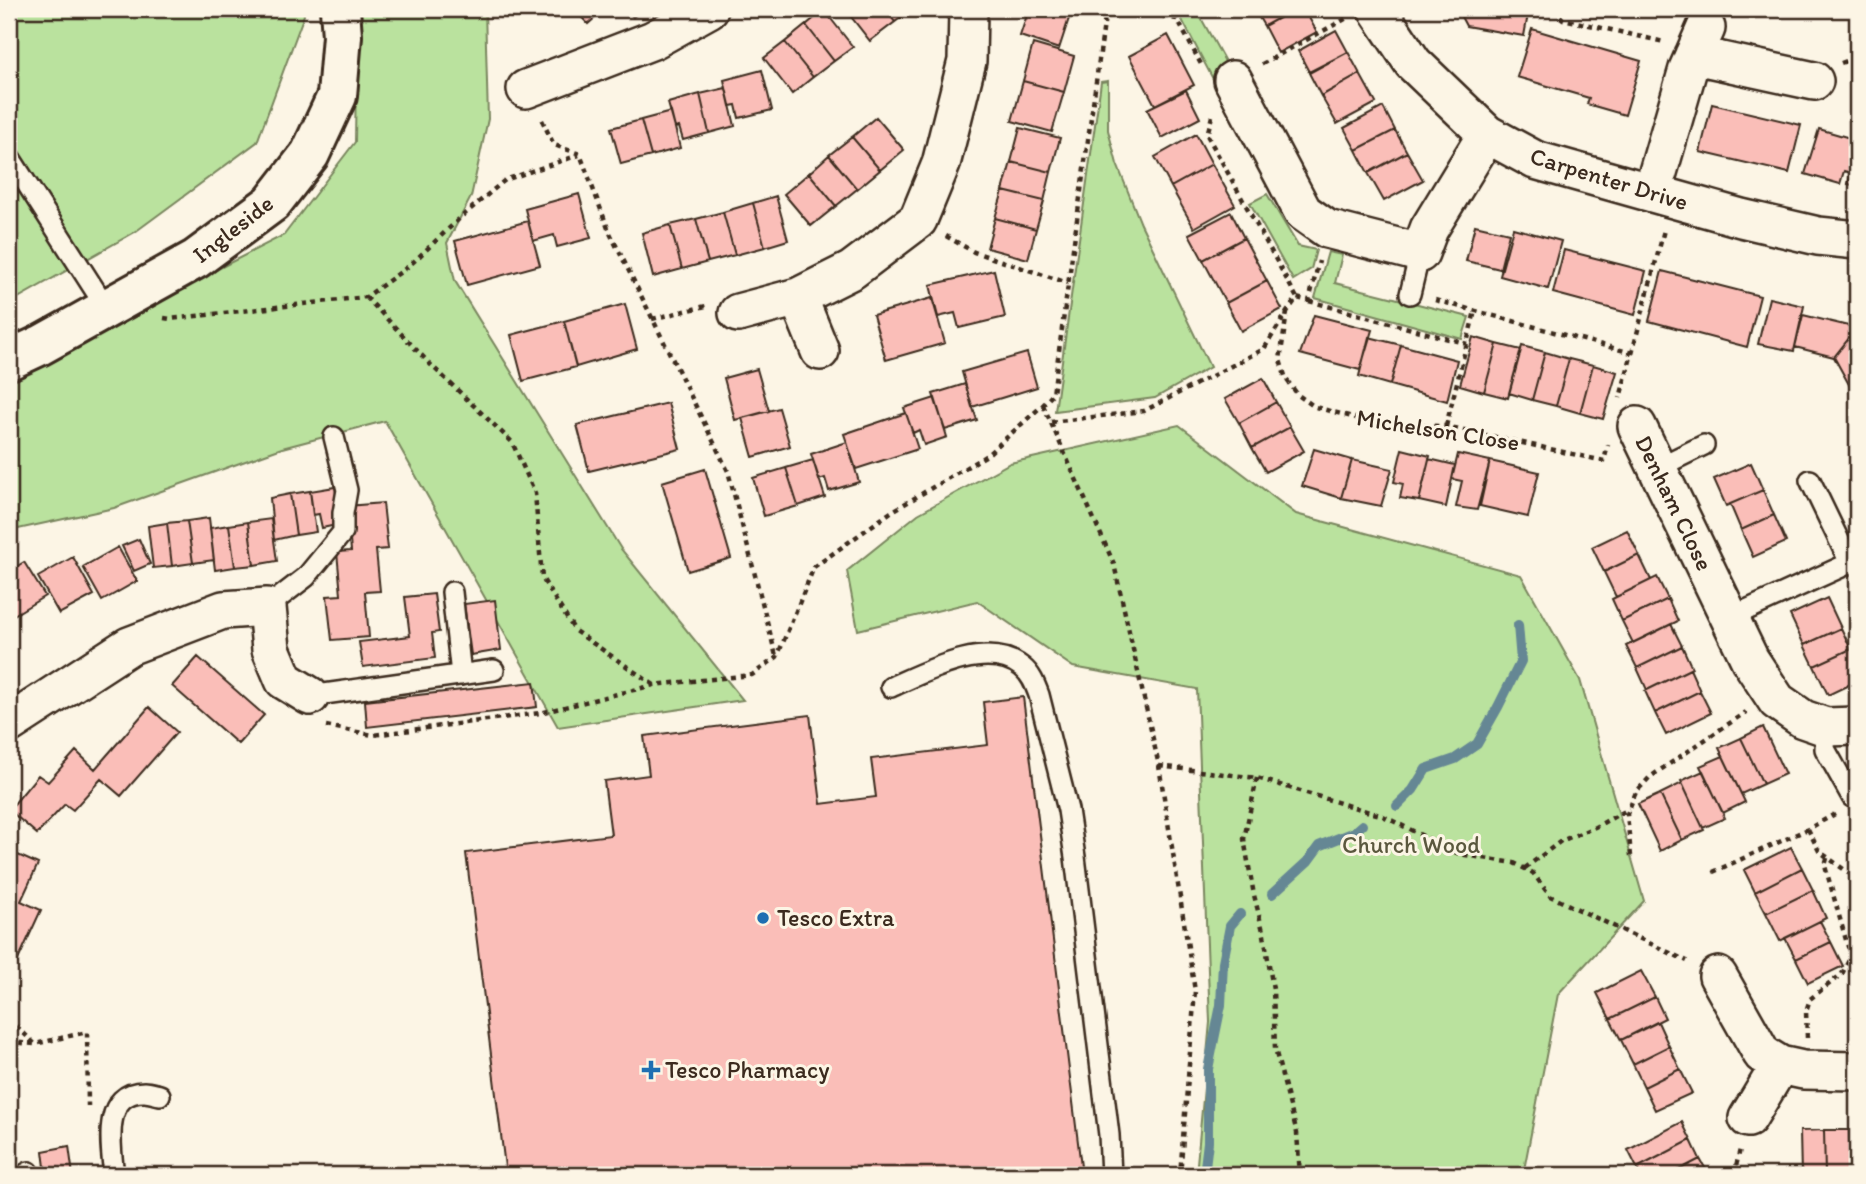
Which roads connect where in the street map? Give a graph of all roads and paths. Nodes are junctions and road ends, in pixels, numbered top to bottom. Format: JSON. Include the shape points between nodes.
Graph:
{"nodes":[{"id":1,"x":340,"y":9,"type":"edge"},
{"id":2,"x":709,"y":9,"type":"edge"},
{"id":3,"x":968,"y":9,"type":"edge"},
{"id":4,"x":1106,"y":9,"type":"edge"},
{"id":5,"x":1157,"y":9,"type":"edge"},
{"id":6,"x":1553,"y":9,"type":"edge"},
{"id":7,"x":1364,"y":12,"type":"edge"},
{"id":8,"x":1699,"y":45,"type":"junction"},
{"id":9,"x":1814,"y":81,"type":"dead end"},
{"id":10,"x":1223,"y":85,"type":"junction"},
{"id":11,"x":526,"y":89,"type":"joint"},
{"id":12,"x":1487,"y":134,"type":"junction"},
{"id":13,"x":580,"y":154,"type":"junction"},
{"id":14,"x":9,"y":156,"type":"edge"},
{"id":15,"x":1663,"y":196,"type":"junction"},
{"id":16,"x":918,"y":220,"type":"junction"},
{"id":17,"x":1327,"y":229,"type":"junction"},
{"id":18,"x":1857,"y":240,"type":"edge"},
{"id":19,"x":1420,"y":253,"type":"junction"},
{"id":20,"x":1068,"y":283,"type":"junction"},
{"id":21,"x":1410,"y":294,"type":"joint"},
{"id":22,"x":366,"y":297,"type":"junction"},
{"id":23,"x":798,"y":297,"type":"junction"},
{"id":24,"x":1297,"y":298,"type":"junction"},
{"id":25,"x":1309,"y":301,"type":"junction"},
{"id":26,"x":107,"y":309,"type":"junction"},
{"id":27,"x":1475,"y":310,"type":"junction"},
{"id":28,"x":1287,"y":312,"type":"junction"},
{"id":29,"x":738,"y":313,"type":"joint"},
{"id":30,"x":652,"y":319,"type":"junction"},
{"id":31,"x":1466,"y":344,"type":"junction"},
{"id":32,"x":820,"y":351,"type":"dead end"},
{"id":33,"x":1632,"y":353,"type":"junction"},
{"id":34,"x":9,"y":360,"type":"edge"},
{"id":35,"x":1043,"y":405,"type":"junction"},
{"id":36,"x":1051,"y":422,"type":"junction"},
{"id":37,"x":1626,"y":423,"type":"junction"},
{"id":38,"x":1446,"y":426,"type":"junction"},
{"id":39,"x":334,"y":437,"type":"dead end"},
{"id":40,"x":1704,"y":445,"type":"dead end"},
{"id":41,"x":1657,"y":468,"type":"junction"},
{"id":42,"x":1810,"y":480,"type":"dead end"},
{"id":43,"x":452,"y":592,"type":"dead end"},
{"id":44,"x":267,"y":607,"type":"junction"},
{"id":45,"x":1729,"y":618,"type":"junction"},
{"id":46,"x":1857,"y":640,"type":"edge"},
{"id":47,"x":1857,"y":647,"type":"edge"},
{"id":48,"x":776,"y":657,"type":"junction"},
{"id":49,"x":494,"y":670,"type":"dead end"},
{"id":50,"x":461,"y":675,"type":"junction"},
{"id":51,"x":654,"y":685,"type":"junction"},
{"id":52,"x":891,"y":687,"type":"dead end"},
{"id":53,"x":1772,"y":694,"type":"junction"},
{"id":54,"x":310,"y":696,"type":"junction"},
{"id":55,"x":9,"y":724,"type":"edge"},
{"id":56,"x":1842,"y":727,"type":"edge"},
{"id":57,"x":1159,"y":766,"type":"junction"},
{"id":58,"x":1257,"y":778,"type":"junction"},
{"id":59,"x":1853,"y":797,"type":"dead end"},
{"id":60,"x":1630,"y":808,"type":"junction"},
{"id":61,"x":1836,"y":814,"type":"dead end"},
{"id":62,"x":1808,"y":829,"type":"junction"},
{"id":63,"x":1631,"y":856,"type":"dead end"},
{"id":64,"x":1827,"y":858,"type":"junction"},
{"id":65,"x":1524,"y":868,"type":"junction"},
{"id":66,"x":1713,"y":872,"type":"dead end"},
{"id":67,"x":1857,"y":879,"type":"edge"},
{"id":68,"x":1855,"y":950,"type":"edge"},
{"id":69,"x":1718,"y":976,"type":"joint"},
{"id":70,"x":9,"y":1019,"type":"edge"},
{"id":71,"x":9,"y":1042,"type":"edge"},
{"id":72,"x":35,"y":1044,"type":"junction"},
{"id":73,"x":1793,"y":1068,"type":"junction"},
{"id":74,"x":1857,"y":1071,"type":"edge"},
{"id":75,"x":160,"y":1095,"type":"dead end"},
{"id":76,"x":1748,"y":1118,"type":"dead end"},
{"id":77,"x":110,"y":1137,"type":"junction"},
{"id":78,"x":24,"y":1175,"type":"edge"},
{"id":79,"x":30,"y":1175,"type":"edge"},
{"id":80,"x":114,"y":1175,"type":"edge"},
{"id":81,"x":1111,"y":1175,"type":"edge"},
{"id":82,"x":1180,"y":1175,"type":"edge"},
{"id":83,"x":1300,"y":1175,"type":"edge"}],
"edges":[{"from":1,"to":26,"type":"street","name":"Ingleside","via":[[337,96],[310,154],[272,203],[196,259]]},
{"from":2,"to":11,"type":"street","via":[[653,40]]},
{"from":3,"to":16,"type":"street","via":[[967,61],[941,164]]},
{"from":4,"to":20,"type":"path"},
{"from":5,"to":10,"type":"path","via":[[1161,16],[1177,19]]},
{"from":6,"to":8,"type":"path","via":[[1563,19]]},
{"from":7,"to":10,"type":"path"},
{"from":7,"to":12,"type":"street","name":"Carpenter Drive"},
{"from":8,"to":9,"type":"street"},
{"from":8,"to":15,"type":"street","via":[[1688,69]]},
{"from":10,"to":17,"type":"street","via":[[1303,212]]},
{"from":10,"to":24,"type":"path","via":[[1207,135]]},
{"from":11,"to":13,"type":"path","via":[[554,145]]},
{"from":12,"to":15,"type":"street","name":"Carpenter Drive","via":[[1535,160]]},
{"from":12,"to":19,"type":"street","via":[[1429,229]]},
{"from":13,"to":22,"type":"path","via":[[505,180],[409,266]]},
{"from":13,"to":30,"type":"path","via":[[609,231]]},
{"from":14,"to":26,"type":"lane"},
{"from":15,"to":18,"type":"street","name":"Carpenter Drive","via":[[1805,233]]},
{"from":15,"to":33,"type":"path","name":"Denham Close"},
{"from":16,"to":20,"type":"path","via":[[974,252]]},
{"from":16,"to":23,"type":"street","via":[[852,270]]},
{"from":17,"to":19,"type":"street"},
{"from":17,"to":25,"type":"path"},
{"from":19,"to":21,"type":"lane"},
{"from":20,"to":35,"type":"path","via":[[1053,394]]},
{"from":21,"to":27,"type":"path"},
{"from":22,"to":26,"type":"path","via":[[170,319]]},
{"from":22,"to":51,"type":"path","via":[[512,442],[535,493],[542,578],[575,631]]},
{"from":23,"to":29,"type":"street"},
{"from":23,"to":32,"type":"street"},
{"from":24,"to":25,"type":"path"},
{"from":24,"to":28,"type":"path"},
{"from":25,"to":31,"type":"path"},
{"from":26,"to":34,"type":"street","name":"Ingleside"},
{"from":27,"to":31,"type":"path"},
{"from":27,"to":33,"type":"path"},
{"from":28,"to":36,"type":"path","via":[[1264,349],[1144,411]]},
{"from":28,"to":38,"type":"path","name":"Michelson Close","via":[[1280,360],[1298,395],[1315,407],[1382,425]]},
{"from":29,"to":30,"type":"path","via":[[729,301]]},
{"from":30,"to":48,"type":"path","via":[[728,471]]},
{"from":31,"to":38,"type":"path"},
{"from":33,"to":37,"type":"path","name":"Denham Close"},
{"from":35,"to":36,"type":"path"},
{"from":35,"to":48,"type":"path","via":[[987,455],[891,512],[814,567]]},
{"from":36,"to":57,"type":"path","via":[[1114,564]]},
{"from":37,"to":38,"type":"path","name":"Michelson Close","via":[[1604,461]]},
{"from":37,"to":41,"type":"street","name":"Denham Close"},
{"from":39,"to":44,"type":"lane","via":[[347,490],[343,532],[306,577]]},
{"from":40,"to":41,"type":"lane"},
{"from":41,"to":45,"type":"street","name":"Denham Close"},
{"from":42,"to":45,"type":"lane","via":[[1850,563]]},
{"from":43,"to":50,"type":"lane"},
{"from":44,"to":54,"type":"street","via":[[271,649],[284,680]]},
{"from":44,"to":55,"type":"street","via":[[223,610],[129,646]]},
{"from":45,"to":53,"type":"street","name":"Denham Close"},
{"from":46,"to":47,"type":"path"},
{"from":48,"to":51,"type":"path","via":[[752,674]]},
{"from":49,"to":50,"type":"lane"},
{"from":50,"to":54,"type":"lane"},
{"from":51,"to":54,"type":"path","via":[[540,713],[373,734],[303,722]]},
{"from":52,"to":81,"type":"lane","via":[[974,656],[1020,665],[1031,677],[1068,810]]},
{"from":53,"to":56,"type":"street","name":"Denham Close","via":[[1803,719]]},
{"from":53,"to":60,"type":"path","via":[[1650,777],[1636,792]]},
{"from":56,"to":59,"type":"lane","via":[[1825,749]]},
{"from":57,"to":58,"type":"path"},
{"from":57,"to":82,"type":"path","via":[[1195,990]]},
{"from":58,"to":65,"type":"path","via":[[1383,816],[1459,854]]},
{"from":58,"to":83,"type":"path","via":[[1244,839],[1264,935],[1273,989],[1275,1049],[1297,1133]]},
{"from":60,"to":63,"type":"path"},
{"from":60,"to":65,"type":"path","via":[[1561,841]]},
{"from":61,"to":62,"type":"path"},
{"from":62,"to":64,"type":"path"},
{"from":62,"to":66,"type":"path"},
{"from":64,"to":67,"type":"path"},
{"from":64,"to":68,"type":"path","via":[[1825,866],[1849,947]]},
{"from":65,"to":69,"type":"path","via":[[1550,896]]},
{"from":68,"to":73,"type":"path","via":[[1842,974],[1810,999]]},
{"from":69,"to":73,"type":"street","via":[[1762,1054]]},
{"from":70,"to":72,"type":"path"},
{"from":71,"to":72,"type":"path"},
{"from":72,"to":77,"type":"path","via":[[87,1032],[88,1141]]},
{"from":73,"to":74,"type":"street"},
{"from":73,"to":76,"type":"street"},
{"from":75,"to":77,"type":"lane","via":[[143,1092],[121,1100],[114,1110]]},
{"from":77,"to":80,"type":"lane"},
{"from":78,"to":79,"type":"lane"}]}
